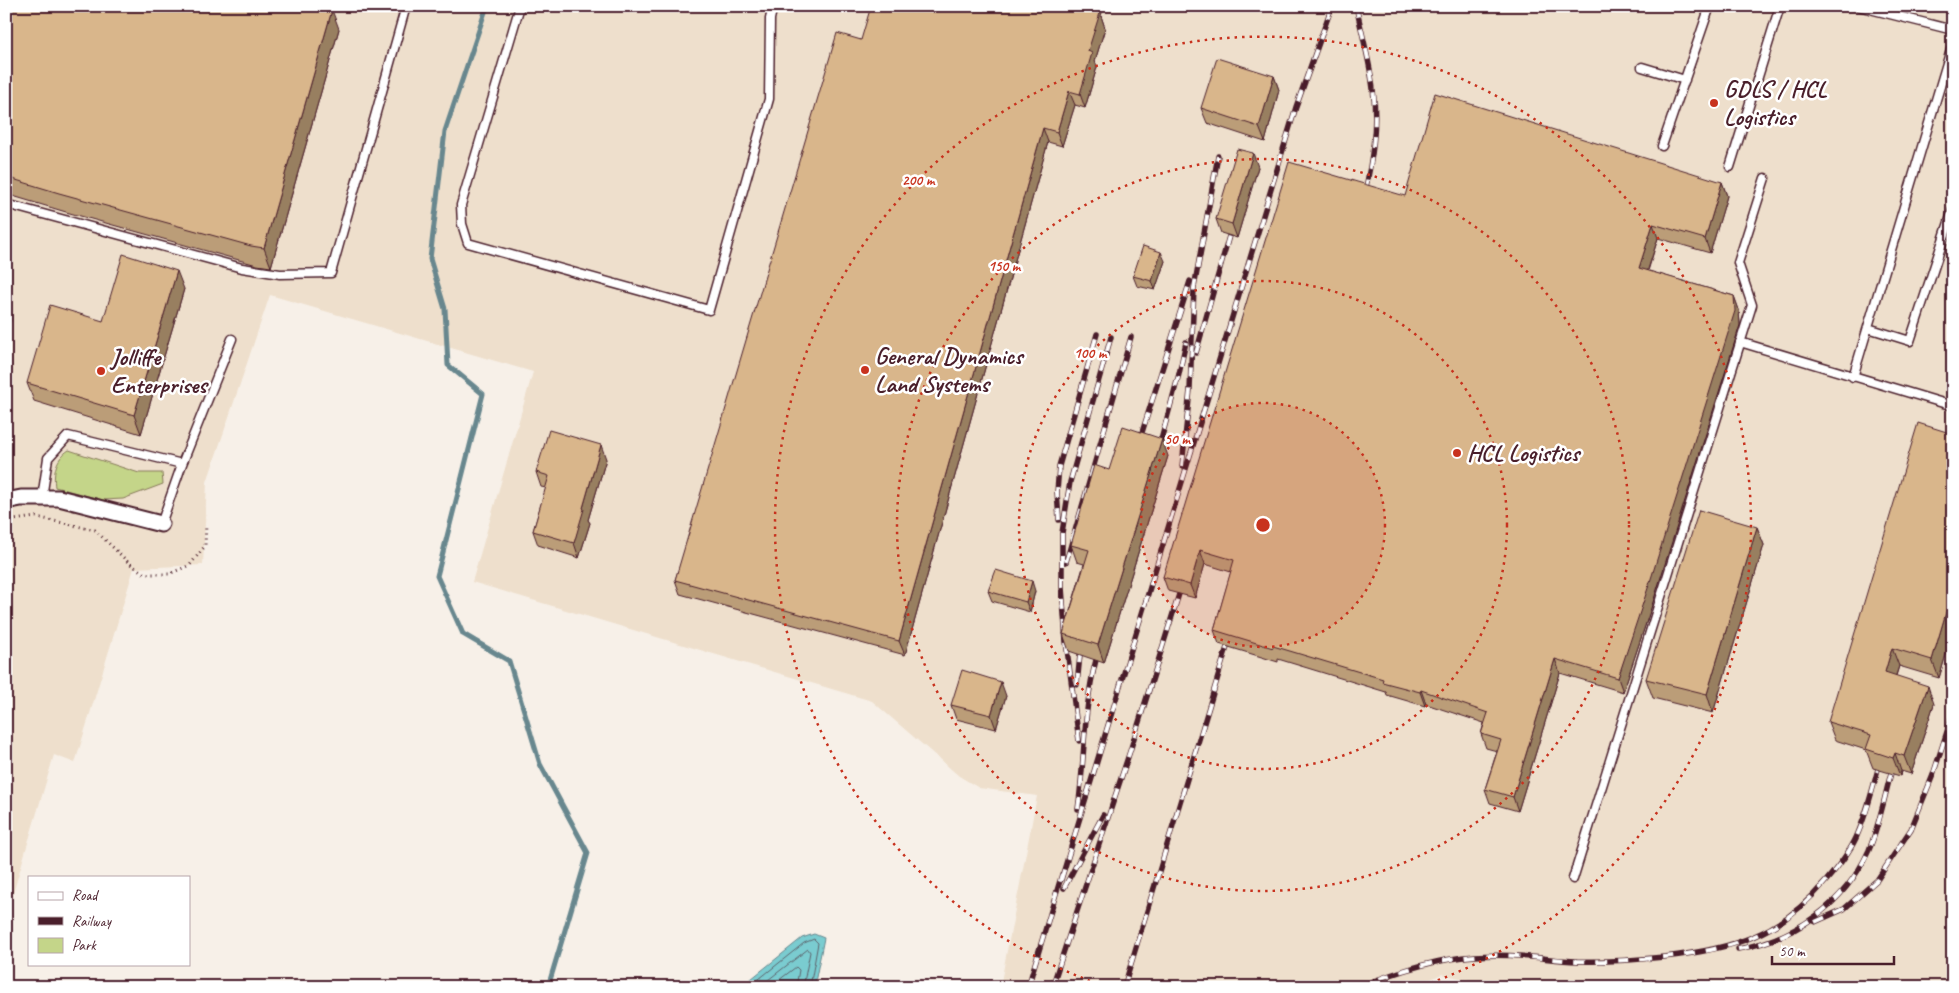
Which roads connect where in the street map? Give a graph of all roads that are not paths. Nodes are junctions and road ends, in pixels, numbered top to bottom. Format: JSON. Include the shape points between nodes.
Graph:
{"nodes":[{"id":1,"x":406,"y":6,"type":"edge"},
{"id":2,"x":520,"y":6,"type":"edge"},
{"id":3,"x":773,"y":6,"type":"edge"},
{"id":4,"x":1710,"y":6,"type":"edge"},
{"id":5,"x":1780,"y":6,"type":"edge"},
{"id":6,"x":1858,"y":6,"type":"edge"},
{"id":7,"x":1953,"y":30,"type":"edge"},
{"id":8,"x":1953,"y":43,"type":"edge"},
{"id":9,"x":1642,"y":67,"type":"dead end"},
{"id":10,"x":1685,"y":80,"type":"junction"},
{"id":11,"x":1662,"y":146,"type":"dead end"},
{"id":12,"x":1730,"y":167,"type":"dead end"},
{"id":13,"x":1764,"y":178,"type":"dead end"},
{"id":14,"x":6,"y":204,"type":"edge"},
{"id":15,"x":1953,"y":210,"type":"edge"},
{"id":16,"x":1868,"y":328,"type":"junction"},
{"id":17,"x":232,"y":339,"type":"dead end"},
{"id":18,"x":1740,"y":342,"type":"junction"},
{"id":19,"x":1853,"y":377,"type":"junction"},
{"id":20,"x":1953,"y":406,"type":"edge"},
{"id":21,"x":182,"y":464,"type":"junction"},
{"id":22,"x":42,"y":498,"type":"junction"},
{"id":23,"x":6,"y":501,"type":"edge"},
{"id":24,"x":161,"y":524,"type":"joint"},
{"id":25,"x":1573,"y":879,"type":"dead end"}],
"edges":[{"from":1,"to":14,"type":"lane","via":[[331,273],[280,274],[242,268]]},
{"from":2,"to":3,"type":"lane","via":[[460,205],[468,243],[709,310],[770,99],[770,19]]},
{"from":4,"to":10,"type":"lane"},
{"from":5,"to":12,"type":"lane"},
{"from":6,"to":7,"type":"lane"},
{"from":8,"to":16,"type":"lane"},
{"from":9,"to":10,"type":"lane"},
{"from":10,"to":11,"type":"lane"},
{"from":13,"to":18,"type":"lane","via":[[1738,263],[1752,305]]},
{"from":15,"to":16,"type":"lane","via":[[1910,341]]},
{"from":16,"to":19,"type":"lane"},
{"from":17,"to":21,"type":"lane"},
{"from":18,"to":19,"type":"lane"},
{"from":18,"to":25,"type":"lane"},
{"from":19,"to":20,"type":"lane"},
{"from":21,"to":22,"type":"lane","via":[[68,436],[48,458]]},
{"from":21,"to":24,"type":"lane"},
{"from":22,"to":23,"type":"street"},
{"from":22,"to":24,"type":"street","via":[[59,498]]}]}
